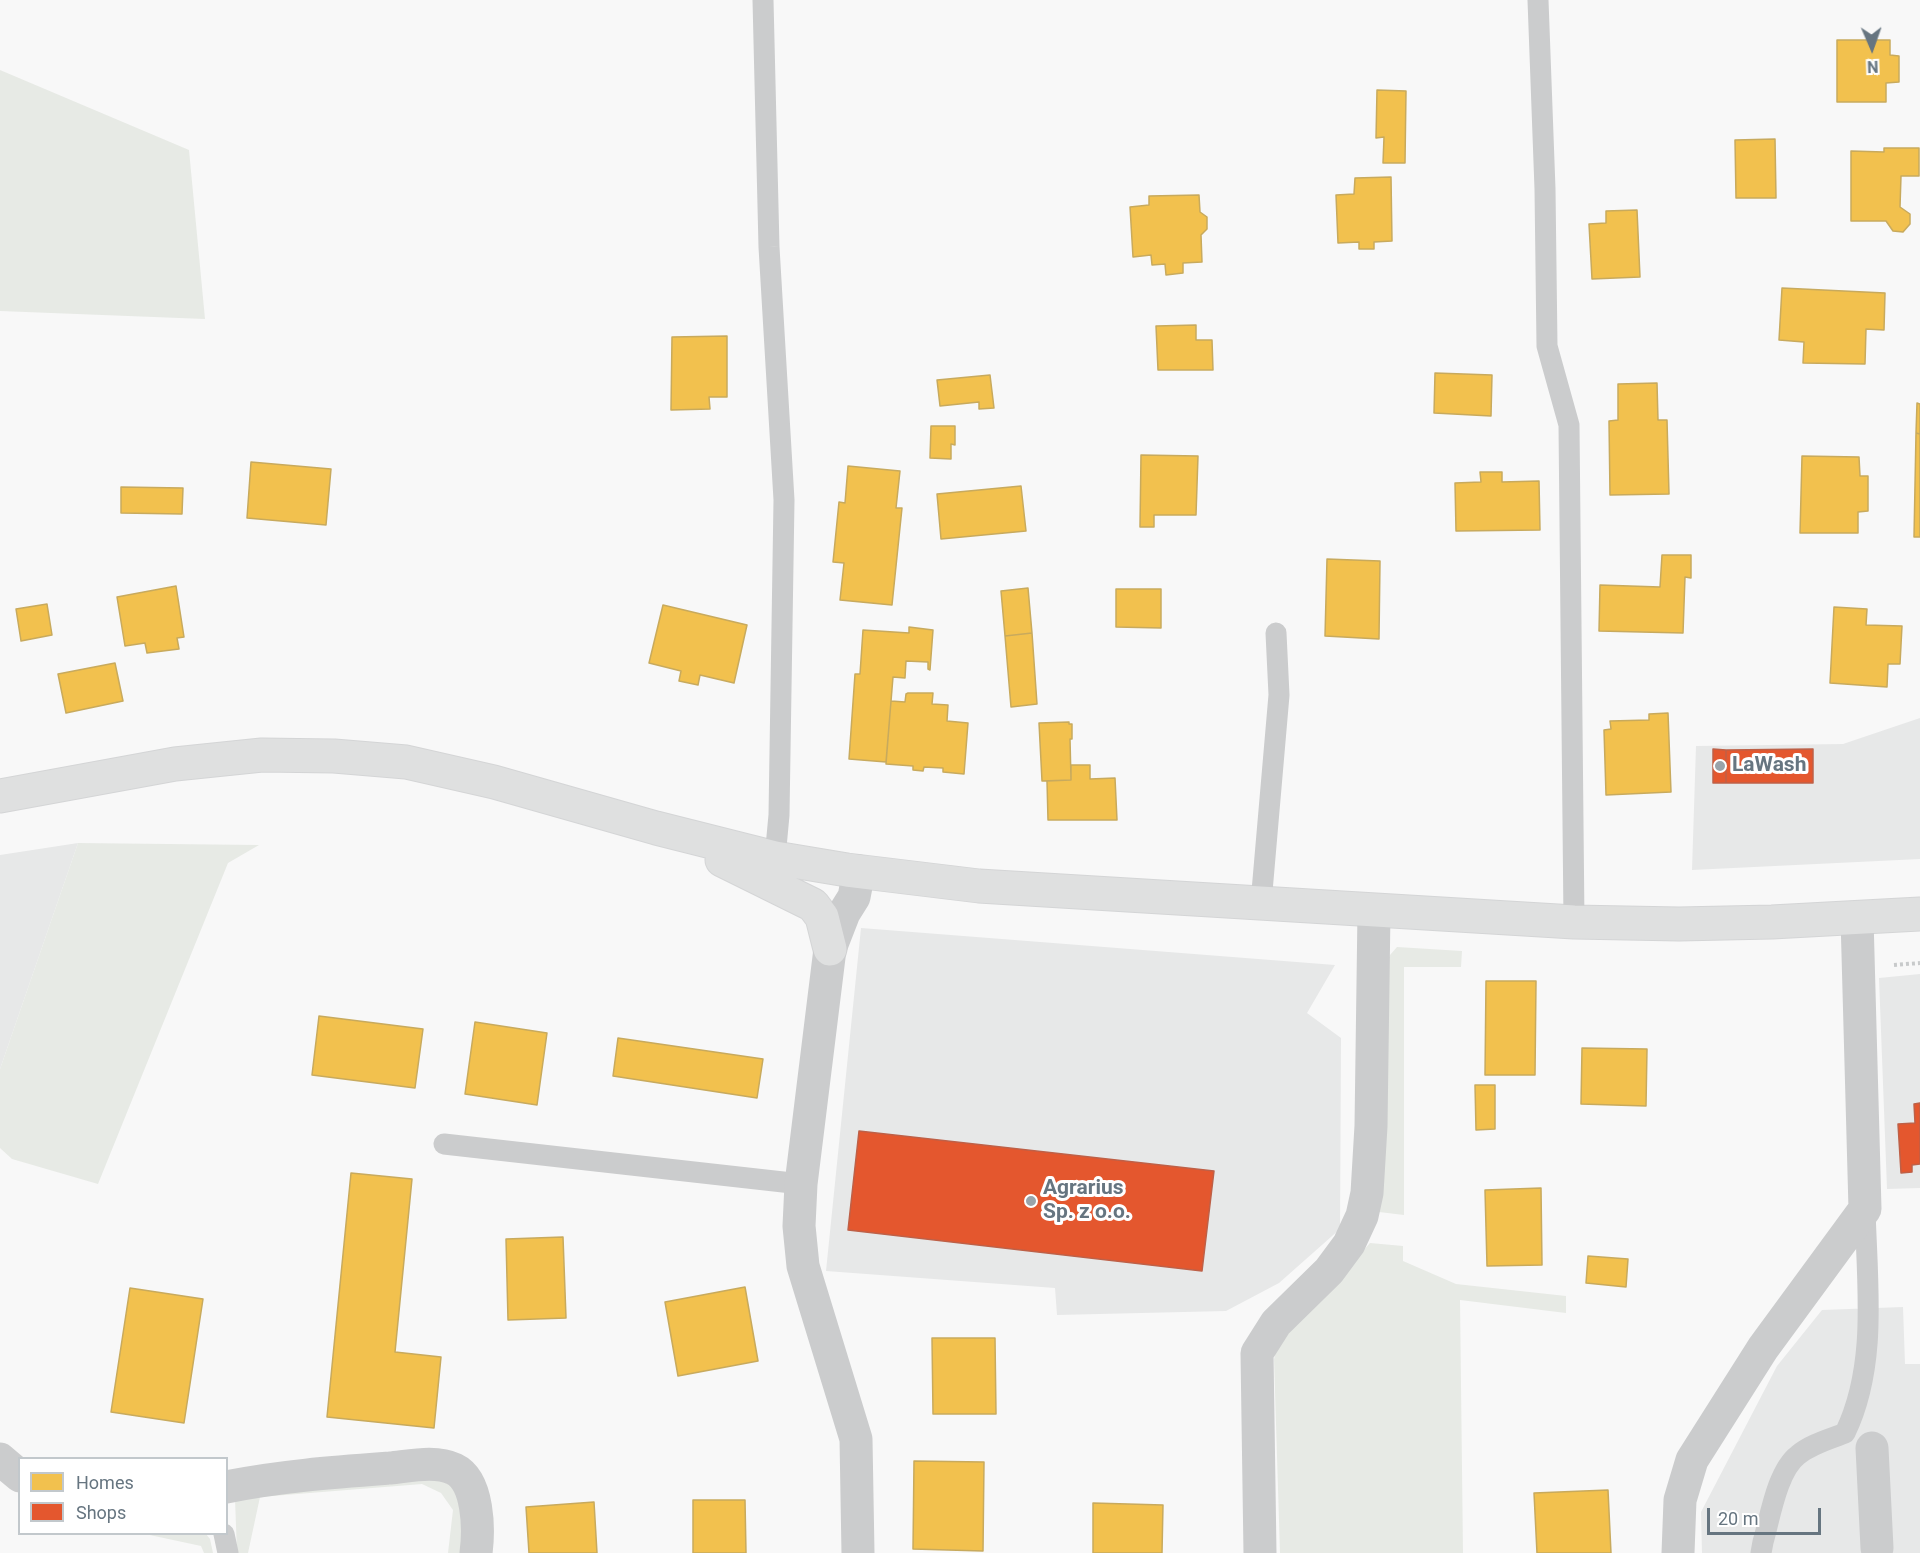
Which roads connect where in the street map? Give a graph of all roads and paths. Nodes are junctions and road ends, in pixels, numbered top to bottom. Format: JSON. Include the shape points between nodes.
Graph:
{"nodes":[{"id":1,"x":763,"y":0,"type":"edge"},
{"id":2,"x":1538,"y":0,"type":"edge"},
{"id":3,"x":1276,"y":633,"type":"dead end"},
{"id":4,"x":0,"y":796,"type":"edge"},
{"id":5,"x":656,"y":828,"type":"junction"},
{"id":6,"x":775,"y":858,"type":"junction"},
{"id":7,"x":859,"y":872,"type":"junction"},
{"id":8,"x":1261,"y":903,"type":"junction"},
{"id":9,"x":1374,"y":911,"type":"junction"},
{"id":10,"x":1920,"y":914,"type":"edge"},
{"id":11,"x":1857,"y":918,"type":"junction"},
{"id":12,"x":1574,"y":922,"type":"junction"},
{"id":13,"x":830,"y":949,"type":"junction"},
{"id":14,"x":444,"y":1144,"type":"dead end"},
{"id":15,"x":801,"y":1184,"type":"junction"},
{"id":16,"x":1865,"y":1209,"type":"junction"},
{"id":17,"x":1836,"y":1248,"type":"junction"},
{"id":18,"x":1866,"y":1266,"type":"junction"},
{"id":19,"x":1872,"y":1448,"type":"dead end"},
{"id":20,"x":0,"y":1459,"type":"edge"},
{"id":21,"x":18,"y":1474,"type":"edge"},
{"id":22,"x":228,"y":1487,"type":"edge"},
{"id":23,"x":224,"y":1535,"type":"edge"},
{"id":24,"x":1877,"y":1548,"type":"dead end"},
{"id":25,"x":228,"y":1553,"type":"edge"},
{"id":26,"x":476,"y":1553,"type":"edge"},
{"id":27,"x":858,"y":1553,"type":"edge"},
{"id":28,"x":1260,"y":1553,"type":"edge"},
{"id":29,"x":1678,"y":1553,"type":"edge"},
{"id":30,"x":1761,"y":1553,"type":"edge"}],
"edges":[{"from":1,"to":6,"type":"lane","via":[[770,258],[784,500]]},
{"from":2,"to":12,"type":"lane","via":[[1547,346],[1569,425]]},
{"from":3,"to":8,"type":"lane","via":[[1279,695]]},
{"from":4,"to":5,"type":"main road","via":[[174,764],[262,755],[334,756],[406,762],[494,782]]},
{"from":5,"to":6,"type":"main road"},
{"from":5,"to":13,"type":"main road","via":[[813,905],[822,917]]},
{"from":6,"to":7,"type":"main road"},
{"from":7,"to":8,"type":"main road","via":[[979,886]]},
{"from":7,"to":13,"type":"street","via":[[854,897]]},
{"from":8,"to":9,"type":"main road"},
{"from":9,"to":12,"type":"main road"},
{"from":9,"to":28,"type":"street","via":[[1367,1192],[1362,1216],[1349,1244],[1329,1271],[1276,1323],[1257,1353]]},
{"from":10,"to":11,"type":"main road"},
{"from":11,"to":12,"type":"main road","via":[[1679,924]]},
{"from":11,"to":16,"type":"street"},
{"from":13,"to":15,"type":"street"},
{"from":14,"to":15,"type":"lane"},
{"from":15,"to":27,"type":"street","via":[[799,1226],[804,1266],[856,1439]]},
{"from":16,"to":17,"type":"street"},
{"from":16,"to":18,"type":"lane"},
{"from":17,"to":18,"type":"lane"},
{"from":17,"to":29,"type":"street","via":[[1763,1348],[1692,1460],[1680,1500]]},
{"from":18,"to":30,"type":"lane","via":[[1867,1339],[1856,1411],[1845,1433],[1797,1455],[1783,1473]]},
{"from":19,"to":24,"type":"street"},
{"from":20,"to":21,"type":"street"},
{"from":22,"to":26,"type":"street","via":[[342,1471],[432,1465],[455,1469],[471,1486],[477,1514]]},
{"from":23,"to":25,"type":"lane"}]}
